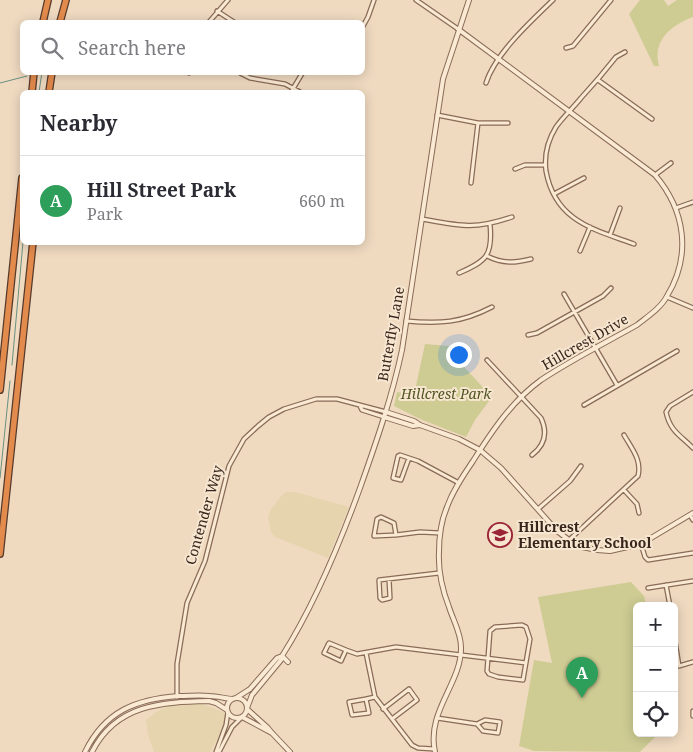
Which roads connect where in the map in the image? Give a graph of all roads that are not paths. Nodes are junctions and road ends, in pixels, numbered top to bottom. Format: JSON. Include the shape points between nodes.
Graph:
{"nodes":[{"id":1,"x":48,"y":0,"type":"edge"},
{"id":2,"x":66,"y":0,"type":"edge"},
{"id":3,"x":228,"y":0,"type":"edge"},
{"id":4,"x":374,"y":0,"type":"edge"},
{"id":5,"x":416,"y":0,"type":"edge"},
{"id":6,"x":469,"y":0,"type":"edge"},
{"id":7,"x":553,"y":0,"type":"edge"},
{"id":8,"x":612,"y":0,"type":"edge"},
{"id":9,"x":218,"y":11,"type":"junction"},
{"id":10,"x":43,"y":20,"type":"edge"},
{"id":11,"x":61,"y":20,"type":"edge"},
{"id":12,"x":211,"y":20,"type":"edge"},
{"id":13,"x":231,"y":20,"type":"edge"},
{"id":14,"x":365,"y":22,"type":"edge"},
{"id":15,"x":458,"y":29,"type":"junction"},
{"id":16,"x":566,"y":48,"type":"dead end"},
{"id":17,"x":625,"y":52,"type":"dead end"},
{"id":18,"x":500,"y":59,"type":"junction"},
{"id":19,"x":34,"y":75,"type":"edge"},
{"id":20,"x":52,"y":75,"type":"edge"},
{"id":21,"x":244,"y":75,"type":"edge"},
{"id":22,"x":301,"y":75,"type":"edge"},
{"id":23,"x":598,"y":80,"type":"junction"},
{"id":24,"x":486,"y":82,"type":"dead end"},
{"id":25,"x":32,"y":90,"type":"edge"},
{"id":26,"x":49,"y":90,"type":"edge"},
{"id":27,"x":291,"y":90,"type":"edge"},
{"id":28,"x":293,"y":90,"type":"edge"},
{"id":29,"x":570,"y":111,"type":"junction"},
{"id":30,"x":436,"y":115,"type":"junction"},
{"id":31,"x":652,"y":119,"type":"dead end"},
{"id":32,"x":478,"y":123,"type":"junction"},
{"id":33,"x":508,"y":123,"type":"dead end"},
{"id":34,"x":671,"y":163,"type":"dead end"},
{"id":35,"x":546,"y":166,"type":"junction"},
{"id":36,"x":515,"y":169,"type":"dead end"},
{"id":37,"x":655,"y":175,"type":"junction"},
{"id":38,"x":584,"y":178,"type":"dead end"},
{"id":39,"x":471,"y":183,"type":"dead end"},
{"id":40,"x":554,"y":194,"type":"junction"},
{"id":41,"x":20,"y":197,"type":"edge"},
{"id":42,"x":693,"y":202,"type":"edge"},
{"id":43,"x":620,"y":208,"type":"dead end"},
{"id":44,"x":676,"y":208,"type":"junction"},
{"id":45,"x":512,"y":217,"type":"dead end"},
{"id":46,"x":422,"y":219,"type":"junction"},
{"id":47,"x":490,"y":224,"type":"junction"},
{"id":48,"x":590,"y":228,"type":"junction"},
{"id":49,"x":610,"y":236,"type":"junction"},
{"id":50,"x":634,"y":244,"type":"dead end"},
{"id":51,"x":33,"y":245,"type":"edge"},
{"id":52,"x":580,"y":251,"type":"dead end"},
{"id":53,"x":487,"y":256,"type":"junction"},
{"id":54,"x":531,"y":259,"type":"dead end"},
{"id":55,"x":459,"y":273,"type":"dead end"},
{"id":56,"x":611,"y":288,"type":"dead end"},
{"id":57,"x":564,"y":294,"type":"dead end"},
{"id":58,"x":667,"y":297,"type":"junction"},
{"id":59,"x":492,"y":307,"type":"dead end"},
{"id":60,"x":693,"y":308,"type":"edge"},
{"id":61,"x":574,"y":311,"type":"junction"},
{"id":62,"x":406,"y":321,"type":"junction"},
{"id":63,"x":528,"y":335,"type":"dead end"},
{"id":64,"x":596,"y":348,"type":"junction"},
{"id":65,"x":677,"y":352,"type":"dead end"},
{"id":66,"x":486,"y":360,"type":"dead end"},
{"id":67,"x":617,"y":385,"type":"junction"},
{"id":68,"x":0,"y":390,"type":"edge"},
{"id":69,"x":693,"y":392,"type":"edge"},
{"id":70,"x":521,"y":397,"type":"junction"},
{"id":71,"x":584,"y":405,"type":"dead end"},
{"id":72,"x":385,"y":415,"type":"junction"},
{"id":73,"x":624,"y":435,"type":"dead end"},
{"id":74,"x":693,"y":448,"type":"edge"},
{"id":75,"x":480,"y":450,"type":"junction"},
{"id":76,"x":532,"y":455,"type":"dead end"},
{"id":77,"x":409,"y":458,"type":"junction"},
{"id":78,"x":581,"y":466,"type":"dead end"},
{"id":79,"x":459,"y":483,"type":"junction"},
{"id":80,"x":624,"y":490,"type":"junction"},
{"id":81,"x":538,"y":509,"type":"junction"},
{"id":82,"x":639,"y":513,"type":"dead end"},
{"id":83,"x":691,"y":514,"type":"edge"},
{"id":84,"x":693,"y":520,"type":"edge"},
{"id":85,"x":440,"y":533,"type":"junction"},
{"id":86,"x":396,"y":535,"type":"junction"},
{"id":87,"x":569,"y":540,"type":"junction"},
{"id":88,"x":641,"y":544,"type":"junction"},
{"id":89,"x":693,"y":553,"type":"edge"},
{"id":90,"x":0,"y":554,"type":"edge"},
{"id":91,"x":439,"y":573,"type":"junction"},
{"id":92,"x":389,"y":579,"type":"junction"},
{"id":93,"x":693,"y":581,"type":"edge"},
{"id":94,"x":666,"y":585,"type":"junction"},
{"id":95,"x":648,"y":588,"type":"dead end"},
{"id":96,"x":669,"y":602,"type":"edge"},
{"id":97,"x":676,"y":647,"type":"edge"},
{"id":98,"x":346,"y":650,"type":"junction"},
{"id":99,"x":366,"y":653,"type":"junction"},
{"id":100,"x":461,"y":654,"type":"junction"},
{"id":101,"x":281,"y":658,"type":"junction"},
{"id":102,"x":488,"y":658,"type":"junction"},
{"id":103,"x":693,"y":662,"type":"edge"},
{"id":104,"x":526,"y":663,"type":"junction"},
{"id":105,"x":177,"y":697,"type":"junction"},
{"id":106,"x":376,"y":697,"type":"junction"},
{"id":107,"x":235,"y":699,"type":"junction"},
{"id":108,"x":366,"y":699,"type":"junction"},
{"id":109,"x":165,"y":704,"type":"junction"},
{"id":110,"x":247,"y":708,"type":"junction"},
{"id":111,"x":384,"y":709,"type":"junction"},
{"id":112,"x":693,"y":710,"type":"edge"},
{"id":113,"x":228,"y":711,"type":"junction"},
{"id":114,"x":693,"y":716,"type":"edge"},
{"id":115,"x":242,"y":717,"type":"junction"},
{"id":116,"x":436,"y":718,"type":"junction"},
{"id":117,"x":392,"y":719,"type":"junction"},
{"id":118,"x":477,"y":724,"type":"junction"},
{"id":119,"x":272,"y":734,"type":"junction"},
{"id":120,"x":434,"y":750,"type":"edge"},
{"id":121,"x":85,"y":752,"type":"edge"},
{"id":122,"x":92,"y":752,"type":"edge"},
{"id":123,"x":217,"y":752,"type":"edge"},
{"id":124,"x":290,"y":752,"type":"edge"}],
"edges":[{"from":1,"to":10,"type":"highway"},
{"from":2,"to":11,"type":"highway"},
{"from":3,"to":9,"type":"street"},
{"from":4,"to":14,"type":"street"},
{"from":5,"to":15,"type":"street"},
{"from":6,"to":15,"type":"street","name":"Butterfly Lane"},
{"from":7,"to":18,"type":"street","via":[[521,30]]},
{"from":8,"to":16,"type":"street","via":[[573,46]]},
{"from":9,"to":12,"type":"street"},
{"from":9,"to":13,"type":"street"},
{"from":15,"to":18,"type":"street","name":"Hillcrest Drive"},
{"from":15,"to":30,"type":"street","name":"Butterfly Lane"},
{"from":17,"to":23,"type":"street","via":[[616,57]]},
{"from":18,"to":24,"type":"street","via":[[489,72]]},
{"from":18,"to":29,"type":"street","name":"Hillcrest Drive"},
{"from":19,"to":25,"type":"highway"},
{"from":20,"to":26,"type":"highway"},
{"from":21,"to":27,"type":"street","via":[[285,84]]},
{"from":22,"to":28,"type":"street"},
{"from":23,"to":29,"type":"street"},
{"from":23,"to":31,"type":"street"},
{"from":29,"to":35,"type":"street","via":[[548,144]]},
{"from":29,"to":37,"type":"street","name":"Hillcrest Drive"},
{"from":30,"to":32,"type":"street"},
{"from":30,"to":46,"type":"street","name":"Butterfly Lane"},
{"from":32,"to":33,"type":"street"},
{"from":32,"to":39,"type":"street"},
{"from":34,"to":37,"type":"street"},
{"from":35,"to":36,"type":"street","via":[[525,165]]},
{"from":35,"to":40,"type":"street","via":[[548,184]]},
{"from":37,"to":44,"type":"street","name":"Hillcrest Drive"},
{"from":38,"to":40,"type":"street"},
{"from":40,"to":48,"type":"street","via":[[558,204]]},
{"from":41,"to":68,"type":"highway"},
{"from":42,"to":44,"type":"street"},
{"from":43,"to":49,"type":"street"},
{"from":44,"to":58,"type":"street","name":"Hillcrest Drive","via":[[682,248],[680,265]]},
{"from":45,"to":47,"type":"street"},
{"from":46,"to":47,"type":"street","via":[[463,227]]},
{"from":46,"to":62,"type":"street","name":"Butterfly Lane"},
{"from":47,"to":53,"type":"street","via":[[492,241]]},
{"from":48,"to":49,"type":"street"},
{"from":48,"to":52,"type":"street"},
{"from":49,"to":50,"type":"street"},
{"from":51,"to":90,"type":"highway"},
{"from":53,"to":54,"type":"street","via":[[514,264]]},
{"from":53,"to":55,"type":"street"},
{"from":56,"to":61,"type":"street","via":[[603,296]]},
{"from":57,"to":61,"type":"street"},
{"from":58,"to":60,"type":"street"},
{"from":58,"to":64,"type":"street","name":"Hillcrest Drive","via":[[650,316]]},
{"from":59,"to":62,"type":"street","via":[[459,320],[433,324]]},
{"from":61,"to":63,"type":"street"},
{"from":61,"to":64,"type":"street"},
{"from":62,"to":72,"type":"street","name":"Butterfly Lane"},
{"from":64,"to":67,"type":"street"},
{"from":64,"to":70,"type":"street","name":"Hillcrest Drive","via":[[541,380]]},
{"from":65,"to":67,"type":"street"},
{"from":66,"to":70,"type":"street"},
{"from":67,"to":71,"type":"street"},
{"from":69,"to":74,"type":"street","via":[[666,412],[673,430]]},
{"from":70,"to":75,"type":"street","name":"Hillcrest Drive"},
{"from":70,"to":76,"type":"street","via":[[540,418],[545,430],[542,444]]},
{"from":72,"to":75,"type":"street","via":[[414,421]]},
{"from":72,"to":101,"type":"street","name":"Butterfly Lane","via":[[346,525],[306,616]]},
{"from":72,"to":105,"type":"street","name":"Contender Way","via":[[363,405],[316,399],[269,417],[248,434],[227,472],[204,561],[187,603],[177,664]]},
{"from":73,"to":80,"type":"street","via":[[640,468],[638,476]]},
{"from":75,"to":79,"type":"street","name":"Hillcrest Drive"},
{"from":75,"to":81,"type":"street"},
{"from":77,"to":77,"type":"street","via":[[398,456],[393,478],[401,480]]},
{"from":77,"to":79,"type":"street"},
{"from":78,"to":81,"type":"street","via":[[570,481]]},
{"from":79,"to":85,"type":"street","name":"Hillcrest Drive","via":[[446,508]]},
{"from":80,"to":82,"type":"street","via":[[637,504]]},
{"from":80,"to":87,"type":"street"},
{"from":81,"to":87,"type":"street"},
{"from":83,"to":84,"type":"street"},
{"from":83,"to":88,"type":"street"},
{"from":85,"to":86,"type":"street"},
{"from":85,"to":91,"type":"street","name":"Hillcrest Drive"},
{"from":86,"to":86,"type":"street","via":[[394,523],[381,517],[377,519],[374,536]]},
{"from":87,"to":88,"type":"street","via":[[597,550]]},
{"from":88,"to":89,"type":"street","via":[[648,560]]},
{"from":91,"to":92,"type":"street"},
{"from":91,"to":100,"type":"street","name":"Hillcrest Drive","via":[[460,637]]},
{"from":92,"to":92,"type":"street","via":[[390,598],[382,600],[379,580]]},
{"from":93,"to":94,"type":"street"},
{"from":94,"to":95,"type":"street"},
{"from":94,"to":96,"type":"street"},
{"from":97,"to":103,"type":"street","via":[[679,666]]},
{"from":98,"to":98,"type":"street","via":[[341,661],[324,653],[329,643]]},
{"from":98,"to":99,"type":"street"},
{"from":99,"to":100,"type":"street","via":[[396,647]]},
{"from":99,"to":106,"type":"street"},
{"from":100,"to":102,"type":"street"},
{"from":100,"to":116,"type":"street","name":"Hillcrest Drive"},
{"from":101,"to":107,"type":"street","name":"Butterfly Lane","via":[[277,658],[250,690]]},
{"from":101,"to":110,"type":"street","name":"Butterfly Lane","via":[[252,695]]},
{"from":102,"to":104,"type":"street"},
{"from":102,"to":104,"type":"street","via":[[489,674],[498,677],[523,680]]},
{"from":102,"to":104,"type":"street","via":[[492,628],[522,625],[529,635]]},
{"from":105,"to":107,"type":"street"},
{"from":105,"to":109,"type":"street"},
{"from":105,"to":121,"type":"street","via":[[145,700],[122,710],[100,728]]},
{"from":106,"to":108,"type":"street"},
{"from":106,"to":111,"type":"street"},
{"from":107,"to":110,"type":"street","via":[[245,702]]},
{"from":107,"to":113,"type":"street","via":[[229,702]]},
{"from":108,"to":108,"type":"street","via":[[349,702],[352,716],[369,713]]},
{"from":109,"to":113,"type":"street","via":[[209,702]]},
{"from":109,"to":122,"type":"street","via":[[148,706],[124,716],[109,728]]},
{"from":110,"to":115,"type":"street"},
{"from":110,"to":119,"type":"street"},
{"from":111,"to":117,"type":"street"},
{"from":111,"to":117,"type":"street","via":[[409,689],[416,700]]},
{"from":112,"to":114,"type":"street"},
{"from":113,"to":115,"type":"street","via":[[235,718]]},
{"from":113,"to":123,"type":"street"},
{"from":115,"to":119,"type":"street"},
{"from":115,"to":123,"type":"street"},
{"from":116,"to":118,"type":"street"},
{"from":116,"to":120,"type":"street","name":"Hillcrest Drive"},
{"from":117,"to":120,"type":"street","via":[[412,745]]},
{"from":118,"to":118,"type":"street","via":[[482,731],[498,733],[500,722],[485,720]]},
{"from":119,"to":124,"type":"street"}]}
